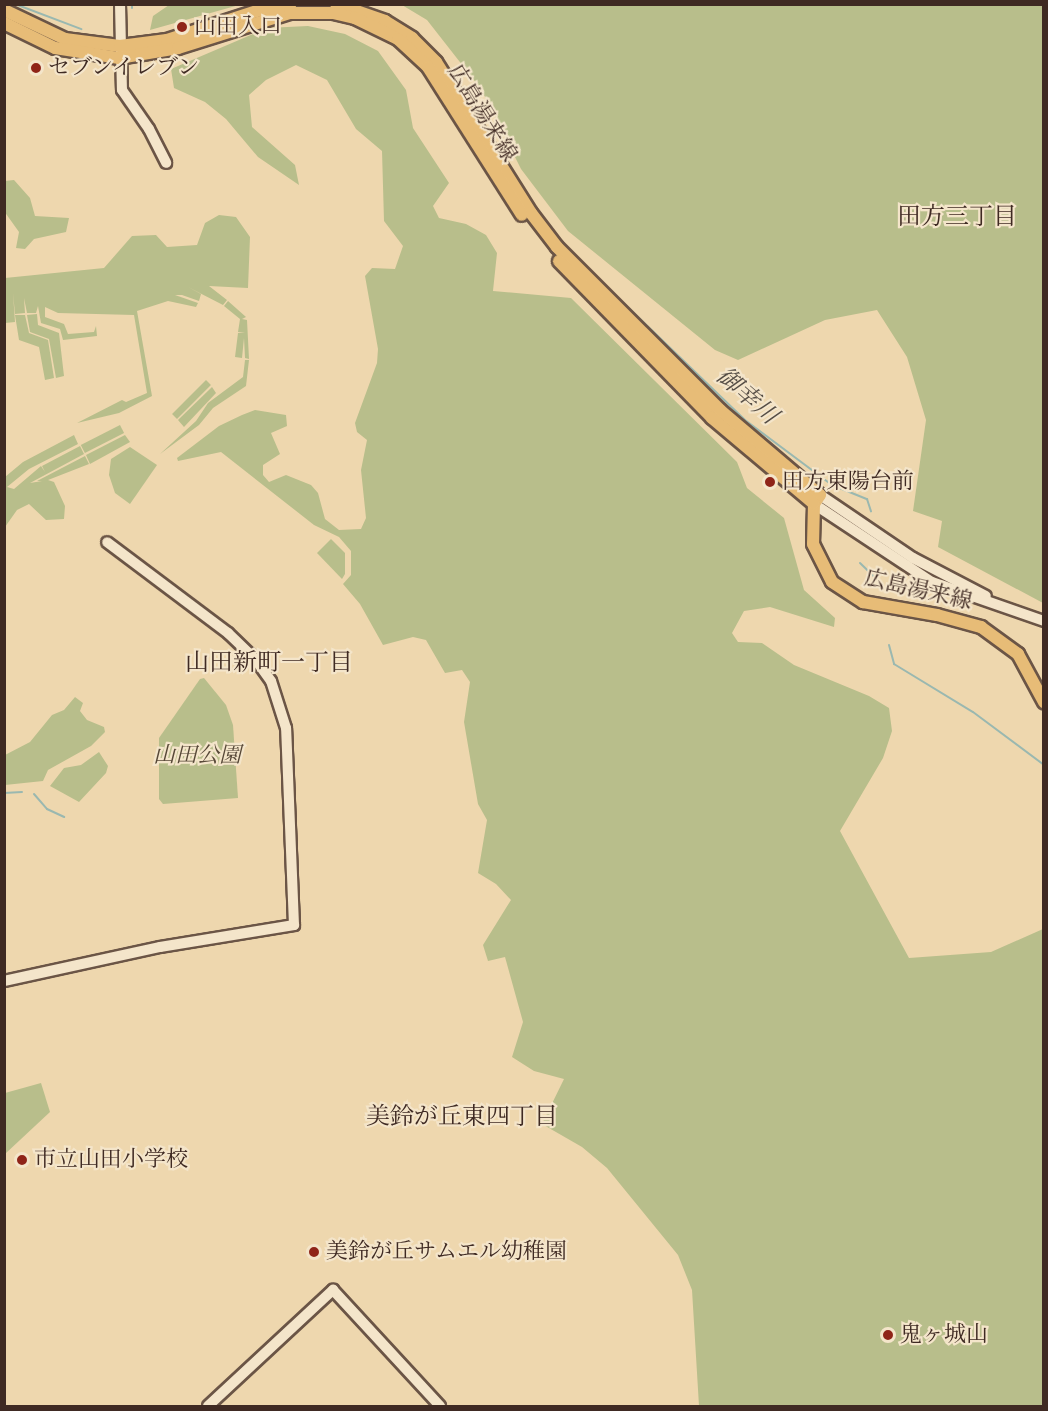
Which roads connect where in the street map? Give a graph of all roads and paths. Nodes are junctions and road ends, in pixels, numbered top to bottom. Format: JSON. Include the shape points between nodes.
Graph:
{"nodes":[{"id":1,"x":120,"y":4,"type":"edge"},
{"id":2,"x":291,"y":4,"type":"edge"},
{"id":3,"x":336,"y":4,"type":"edge"},
{"id":4,"x":4,"y":10,"type":"edge"},
{"id":5,"x":4,"y":23,"type":"edge"},
{"id":6,"x":119,"y":52,"type":"junction"},
{"id":7,"x":166,"y":163,"type":"dead end"},
{"id":8,"x":817,"y":500,"type":"junction"},
{"id":9,"x":107,"y":542,"type":"dead end"},
{"id":10,"x":1044,"y":621,"type":"edge"},
{"id":11,"x":1044,"y":702,"type":"edge"},
{"id":12,"x":4,"y":981,"type":"edge"},
{"id":13,"x":207,"y":1407,"type":"edge"},
{"id":14,"x":440,"y":1407,"type":"edge"}],
"edges":[{"from":1,"to":6,"type":"street"},
{"from":2,"to":6,"type":"main road","name":"広島湯来線"},
{"from":3,"to":8,"type":"main road","name":"広島湯来線","via":[[385,21],[412,38],[436,62],[556,247],[712,403]]},
{"from":4,"to":6,"type":"main road","name":"広島湯来線","via":[[64,39]]},
{"from":5,"to":6,"type":"main road","name":"広島湯来線","via":[[55,48]]},
{"from":6,"to":7,"type":"street","via":[[122,90],[150,129]]},
{"from":6,"to":8,"type":"main road","name":"広島湯来線","via":[[178,48],[290,13],[333,13],[355,18],[398,39],[438,80],[498,178],[546,247],[578,284],[712,418]]},
{"from":8,"to":10,"type":"street","via":[[932,582]]},
{"from":8,"to":11,"type":"main road","name":"広島湯来線","via":[[813,544],[818,561],[841,590],[879,607],[938,615],[981,627],[1017,654]]},
{"from":9,"to":12,"type":"street","via":[[228,633],[271,681],[286,728],[294,925],[160,946]]},
{"from":13,"to":14,"type":"street","via":[[333,1290]]}]}
